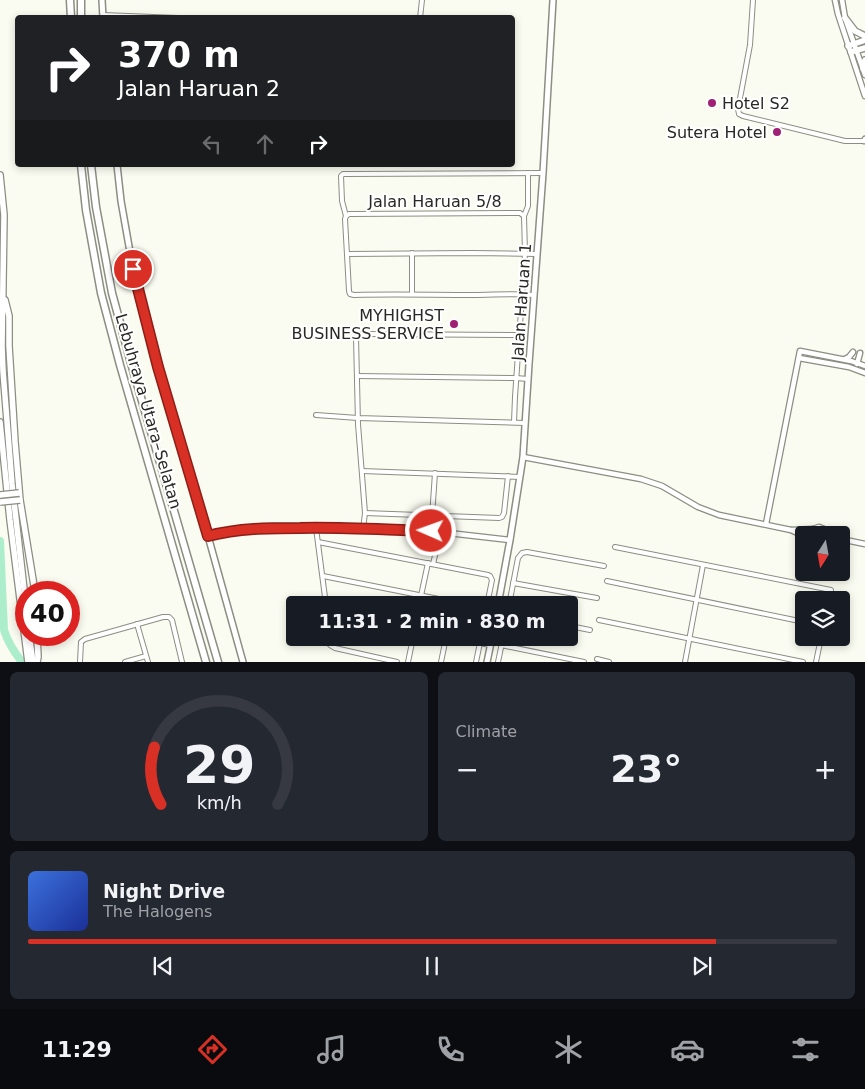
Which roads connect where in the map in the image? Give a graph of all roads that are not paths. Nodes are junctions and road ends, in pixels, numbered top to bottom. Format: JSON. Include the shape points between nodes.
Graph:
{"nodes":[{"id":1,"x":70,"y":0,"type":"edge"},
{"id":2,"x":81,"y":0,"type":"edge"},
{"id":3,"x":102,"y":0,"type":"edge"},
{"id":4,"x":422,"y":0,"type":"edge"},
{"id":5,"x":553,"y":0,"type":"edge"},
{"id":6,"x":753,"y":0,"type":"edge"},
{"id":7,"x":835,"y":0,"type":"edge"},
{"id":8,"x":842,"y":0,"type":"edge"},
{"id":9,"x":71,"y":15,"type":"edge"},
{"id":10,"x":81,"y":15,"type":"edge"},
{"id":11,"x":103,"y":15,"type":"edge"},
{"id":12,"x":420,"y":15,"type":"edge"},
{"id":13,"x":845,"y":18,"type":"junction"},
{"id":14,"x":865,"y":36,"type":"edge"},
{"id":15,"x":865,"y":40,"type":"edge"},
{"id":16,"x":852,"y":48,"type":"junction"},
{"id":17,"x":865,"y":48,"type":"edge"},
{"id":18,"x":865,"y":60,"type":"edge"},
{"id":19,"x":863,"y":68,"type":"junction"},
{"id":20,"x":865,"y":75,"type":"edge"},
{"id":21,"x":865,"y":96,"type":"edge"},
{"id":22,"x":865,"y":141,"type":"edge"},
{"id":23,"x":81,"y":167,"type":"edge"},
{"id":24,"x":91,"y":167,"type":"edge"},
{"id":25,"x":117,"y":167,"type":"edge"},
{"id":26,"x":528,"y":173,"type":"junction"},
{"id":27,"x":543,"y":173,"type":"junction"},
{"id":28,"x":0,"y":176,"type":"edge"},
{"id":29,"x":346,"y":216,"type":"junction"},
{"id":30,"x":524,"y":216,"type":"junction"},
{"id":31,"x":412,"y":253,"type":"junction"},
{"id":32,"x":525,"y":253,"type":"junction"},
{"id":33,"x":347,"y":254,"type":"junction"},
{"id":34,"x":538,"y":254,"type":"junction"},
{"id":35,"x":3,"y":291,"type":"junction"},
{"id":36,"x":412,"y":294,"type":"junction"},
{"id":37,"x":522,"y":294,"type":"junction"},
{"id":38,"x":534,"y":295,"type":"junction"},
{"id":39,"x":519,"y":335,"type":"junction"},
{"id":40,"x":853,"y":352,"type":"dead end"},
{"id":41,"x":799,"y":358,"type":"junction"},
{"id":42,"x":844,"y":360,"type":"junction"},
{"id":43,"x":851,"y":361,"type":"junction"},
{"id":44,"x":857,"y":363,"type":"junction"},
{"id":45,"x":865,"y":366,"type":"edge"},
{"id":46,"x":849,"y":368,"type":"junction"},
{"id":47,"x":856,"y":370,"type":"junction"},
{"id":48,"x":865,"y":373,"type":"edge"},
{"id":49,"x":357,"y":376,"type":"junction"},
{"id":50,"x":516,"y":378,"type":"junction"},
{"id":51,"x":528,"y":379,"type":"junction"},
{"id":52,"x":316,"y":415,"type":"dead end"},
{"id":53,"x":358,"y":418,"type":"junction"},
{"id":54,"x":0,"y":422,"type":"edge"},
{"id":55,"x":514,"y":422,"type":"junction"},
{"id":56,"x":525,"y":423,"type":"junction"},
{"id":57,"x":523,"y":457,"type":"junction"},
{"id":58,"x":362,"y":471,"type":"junction"},
{"id":59,"x":435,"y":473,"type":"junction"},
{"id":60,"x":508,"y":476,"type":"junction"},
{"id":61,"x":520,"y":477,"type":"junction"},
{"id":62,"x":19,"y":493,"type":"junction"},
{"id":63,"x":0,"y":495,"type":"edge"},
{"id":64,"x":20,"y":500,"type":"junction"},
{"id":65,"x":0,"y":502,"type":"edge"},
{"id":66,"x":365,"y":513,"type":"junction"},
{"id":67,"x":433,"y":515,"type":"junction"},
{"id":68,"x":766,"y":524,"type":"junction"},
{"id":69,"x":316,"y":528,"type":"junction"},
{"id":70,"x":363,"y":529,"type":"junction"},
{"id":71,"x":791,"y":530,"type":"junction"},
{"id":72,"x":795,"y":530,"type":"edge"},
{"id":73,"x":431,"y":531,"type":"junction"},
{"id":74,"x":440,"y":532,"type":"junction"},
{"id":75,"x":795,"y":532,"type":"edge"},
{"id":76,"x":208,"y":536,"type":"junction"},
{"id":77,"x":510,"y":540,"type":"junction"},
{"id":78,"x":850,"y":541,"type":"edge"},
{"id":79,"x":318,"y":542,"type":"junction"},
{"id":80,"x":865,"y":544,"type":"edge"},
{"id":81,"x":615,"y":547,"type":"dead end"},
{"id":82,"x":430,"y":564,"type":"junction"},
{"id":83,"x":703,"y":565,"type":"junction"},
{"id":84,"x":604,"y":566,"type":"dead end"},
{"id":85,"x":322,"y":576,"type":"junction"},
{"id":86,"x":23,"y":581,"type":"edge"},
{"id":87,"x":33,"y":581,"type":"edge"},
{"id":88,"x":607,"y":581,"type":"dead end"},
{"id":89,"x":513,"y":583,"type":"junction"},
{"id":90,"x":831,"y":591,"type":"edge"},
{"id":91,"x":421,"y":595,"type":"junction"},
{"id":92,"x":325,"y":596,"type":"edge"},
{"id":93,"x":426,"y":596,"type":"edge"},
{"id":94,"x":489,"y":596,"type":"edge"},
{"id":95,"x":500,"y":596,"type":"edge"},
{"id":96,"x":511,"y":596,"type":"edge"},
{"id":97,"x":597,"y":598,"type":"dead end"},
{"id":98,"x":697,"y":600,"type":"junction"},
{"id":99,"x":598,"y":620,"type":"dead end"},
{"id":100,"x":795,"y":620,"type":"edge"},
{"id":101,"x":138,"y":624,"type":"junction"},
{"id":102,"x":578,"y":628,"type":"edge"},
{"id":103,"x":590,"y":630,"type":"dead end"},
{"id":104,"x":690,"y":639,"type":"junction"},
{"id":105,"x":29,"y":646,"type":"edge"},
{"id":106,"x":38,"y":646,"type":"edge"},
{"id":107,"x":332,"y":646,"type":"edge"},
{"id":108,"x":411,"y":646,"type":"edge"},
{"id":109,"x":444,"y":646,"type":"edge"},
{"id":110,"x":479,"y":646,"type":"edge"},
{"id":111,"x":490,"y":646,"type":"edge"},
{"id":112,"x":501,"y":646,"type":"edge"},
{"id":113,"x":506,"y":646,"type":"edge"},
{"id":114,"x":819,"y":646,"type":"edge"},
{"id":115,"x":29,"y":651,"type":"junction"},
{"id":116,"x":146,"y":656,"type":"junction"},
{"id":117,"x":598,"y":659,"type":"dead end"},
{"id":118,"x":28,"y":662,"type":"edge"},
{"id":119,"x":33,"y":662,"type":"edge"},
{"id":120,"x":38,"y":662,"type":"edge"},
{"id":121,"x":80,"y":662,"type":"edge"},
{"id":122,"x":125,"y":662,"type":"edge"},
{"id":123,"x":148,"y":662,"type":"edge"},
{"id":124,"x":182,"y":662,"type":"edge"},
{"id":125,"x":206,"y":662,"type":"edge"},
{"id":126,"x":218,"y":662,"type":"edge"},
{"id":127,"x":243,"y":662,"type":"edge"},
{"id":128,"x":397,"y":662,"type":"edge"},
{"id":129,"x":408,"y":662,"type":"edge"},
{"id":130,"x":441,"y":662,"type":"edge"},
{"id":131,"x":476,"y":662,"type":"edge"},
{"id":132,"x":487,"y":662,"type":"edge"},
{"id":133,"x":498,"y":662,"type":"edge"},
{"id":134,"x":584,"y":662,"type":"edge"},
{"id":135,"x":609,"y":662,"type":"edge"},
{"id":136,"x":685,"y":662,"type":"edge"},
{"id":137,"x":803,"y":662,"type":"edge"},
{"id":138,"x":816,"y":662,"type":"edge"}],
"edges":[{"from":1,"to":9,"type":"highway"},
{"from":2,"to":10,"type":"highway"},
{"from":3,"to":11,"type":"main road"},
{"from":4,"to":12,"type":"street"},
{"from":5,"to":27,"type":"main road","name":"Jalan Haruan 1"},
{"from":6,"to":22,"type":"street","via":[[750,45],[739,114],[822,136]]},
{"from":7,"to":16,"type":"street"},
{"from":8,"to":13,"type":"street"},
{"from":13,"to":14,"type":"main road","via":[[855,31]]},
{"from":13,"to":16,"type":"street"},
{"from":15,"to":16,"type":"main road"},
{"from":16,"to":17,"type":"main road"},
{"from":16,"to":19,"type":"street"},
{"from":16,"to":21,"type":"street"},
{"from":18,"to":19,"type":"main road"},
{"from":19,"to":20,"type":"street"},
{"from":23,"to":125,"type":"highway","name":"Lebuhraya Utara–Selatan","via":[[101,292]]},
{"from":24,"to":126,"type":"highway","name":"Lebuhraya Utara–Selatan","via":[[112,293]]},
{"from":25,"to":76,"type":"main road","via":[[133,269]]},
{"from":26,"to":27,"type":"street"},
{"from":26,"to":29,"type":"street","via":[[342,174],[342,201]]},
{"from":26,"to":30,"type":"street","via":[[528,206]]},
{"from":27,"to":34,"type":"main road","name":"Jalan Haruan 1"},
{"from":28,"to":35,"type":"main road","via":[[4,215]]},
{"from":29,"to":30,"type":"street","name":"Jalan Haruan 5/8","via":[[520,213]]},
{"from":29,"to":33,"type":"street"},
{"from":30,"to":32,"type":"street"},
{"from":31,"to":32,"type":"street"},
{"from":31,"to":33,"type":"street"},
{"from":31,"to":36,"type":"street"},
{"from":32,"to":34,"type":"street"},
{"from":32,"to":37,"type":"street"},
{"from":33,"to":36,"type":"street","via":[[350,294]]},
{"from":34,"to":38,"type":"main road","name":"Jalan Haruan 1"},
{"from":35,"to":62,"type":"main road","via":[[8,311]]},
{"from":35,"to":86,"type":"main road","via":[[3,371]]},
{"from":36,"to":37,"type":"street"},
{"from":37,"to":38,"type":"street"},
{"from":37,"to":39,"type":"street"},
{"from":38,"to":51,"type":"main road","name":"Jalan Haruan 1"},
{"from":39,"to":49,"type":"street","via":[[358,334]]},
{"from":39,"to":50,"type":"street"},
{"from":40,"to":42,"type":"street"},
{"from":41,"to":42,"type":"street","via":[[800,351]]},
{"from":41,"to":46,"type":"street"},
{"from":41,"to":68,"type":"street"},
{"from":42,"to":43,"type":"street"},
{"from":43,"to":44,"type":"street"},
{"from":43,"to":46,"type":"street"},
{"from":44,"to":45,"type":"street"},
{"from":44,"to":45,"type":"street","via":[[860,353]]},
{"from":44,"to":47,"type":"street"},
{"from":46,"to":47,"type":"street"},
{"from":47,"to":48,"type":"street"},
{"from":49,"to":50,"type":"street"},
{"from":49,"to":53,"type":"street"},
{"from":50,"to":51,"type":"street"},
{"from":50,"to":55,"type":"street"},
{"from":51,"to":56,"type":"main road","name":"Jalan Haruan 1"},
{"from":52,"to":53,"type":"street"},
{"from":53,"to":55,"type":"street"},
{"from":53,"to":58,"type":"street"},
{"from":54,"to":115,"type":"main road"},
{"from":55,"to":56,"type":"street"},
{"from":56,"to":57,"type":"main road","name":"Jalan Haruan 1"},
{"from":57,"to":61,"type":"main road","name":"Jalan Haruan 1"},
{"from":57,"to":68,"type":"street","via":[[641,479],[662,486],[707,511]]},
{"from":58,"to":59,"type":"street"},
{"from":58,"to":66,"type":"street"},
{"from":59,"to":60,"type":"street"},
{"from":59,"to":67,"type":"street"},
{"from":60,"to":61,"type":"street"},
{"from":60,"to":67,"type":"street","via":[[502,516]]},
{"from":61,"to":77,"type":"main road","name":"Jalan Haruan 1"},
{"from":62,"to":63,"type":"main road","bridge":true},
{"from":62,"to":64,"type":"main road","bridge":true},
{"from":64,"to":65,"type":"main road","bridge":true},
{"from":64,"to":87,"type":"main road"},
{"from":66,"to":67,"type":"street"},
{"from":66,"to":70,"type":"street"},
{"from":67,"to":73,"type":"street"},
{"from":68,"to":71,"type":"street"},
{"from":69,"to":70,"type":"street"},
{"from":69,"to":76,"type":"street","via":[[262,528]]},
{"from":69,"to":79,"type":"street"},
{"from":70,"to":73,"type":"street"},
{"from":71,"to":72,"type":"street"},
{"from":71,"to":75,"type":"street"},
{"from":73,"to":74,"type":"street"},
{"from":74,"to":77,"type":"street"},
{"from":74,"to":82,"type":"street"},
{"from":76,"to":127,"type":"main road"},
{"from":77,"to":95,"type":"main road","name":"Jalan Haruan 1"},
{"from":78,"to":80,"type":"street"},
{"from":79,"to":82,"type":"street"},
{"from":79,"to":85,"type":"street"},
{"from":81,"to":83,"type":"street"},
{"from":82,"to":91,"type":"street"},
{"from":82,"to":94,"type":"street","via":[[488,575],[492,578]]},
{"from":83,"to":90,"type":"street"},
{"from":83,"to":98,"type":"street"},
{"from":84,"to":89,"type":"street","via":[[526,552],[518,558]]},
{"from":85,"to":91,"type":"street"},
{"from":85,"to":92,"type":"street"},
{"from":88,"to":98,"type":"street"},
{"from":89,"to":96,"type":"street"},
{"from":89,"to":97,"type":"street"},
{"from":91,"to":93,"type":"street"},
{"from":98,"to":100,"type":"street"},
{"from":98,"to":104,"type":"street"},
{"from":99,"to":104,"type":"street"},
{"from":101,"to":116,"type":"street"},
{"from":101,"to":121,"type":"street","via":[[85,638],[81,642]]},
{"from":101,"to":124,"type":"street","via":[[169,617]]},
{"from":102,"to":103,"type":"street"},
{"from":104,"to":136,"type":"street"},
{"from":104,"to":137,"type":"street"},
{"from":105,"to":115,"type":"main road"},
{"from":106,"to":120,"type":"main road"},
{"from":107,"to":128,"type":"street"},
{"from":108,"to":129,"type":"street"},
{"from":109,"to":130,"type":"street"},
{"from":110,"to":131,"type":"street"},
{"from":111,"to":132,"type":"main road"},
{"from":112,"to":133,"type":"street"},
{"from":113,"to":134,"type":"street"},
{"from":114,"to":138,"type":"street"},
{"from":115,"to":118,"type":"main road"},
{"from":115,"to":119,"type":"main road"},
{"from":116,"to":122,"type":"street"},
{"from":116,"to":123,"type":"street"},
{"from":117,"to":135,"type":"street"}]}
